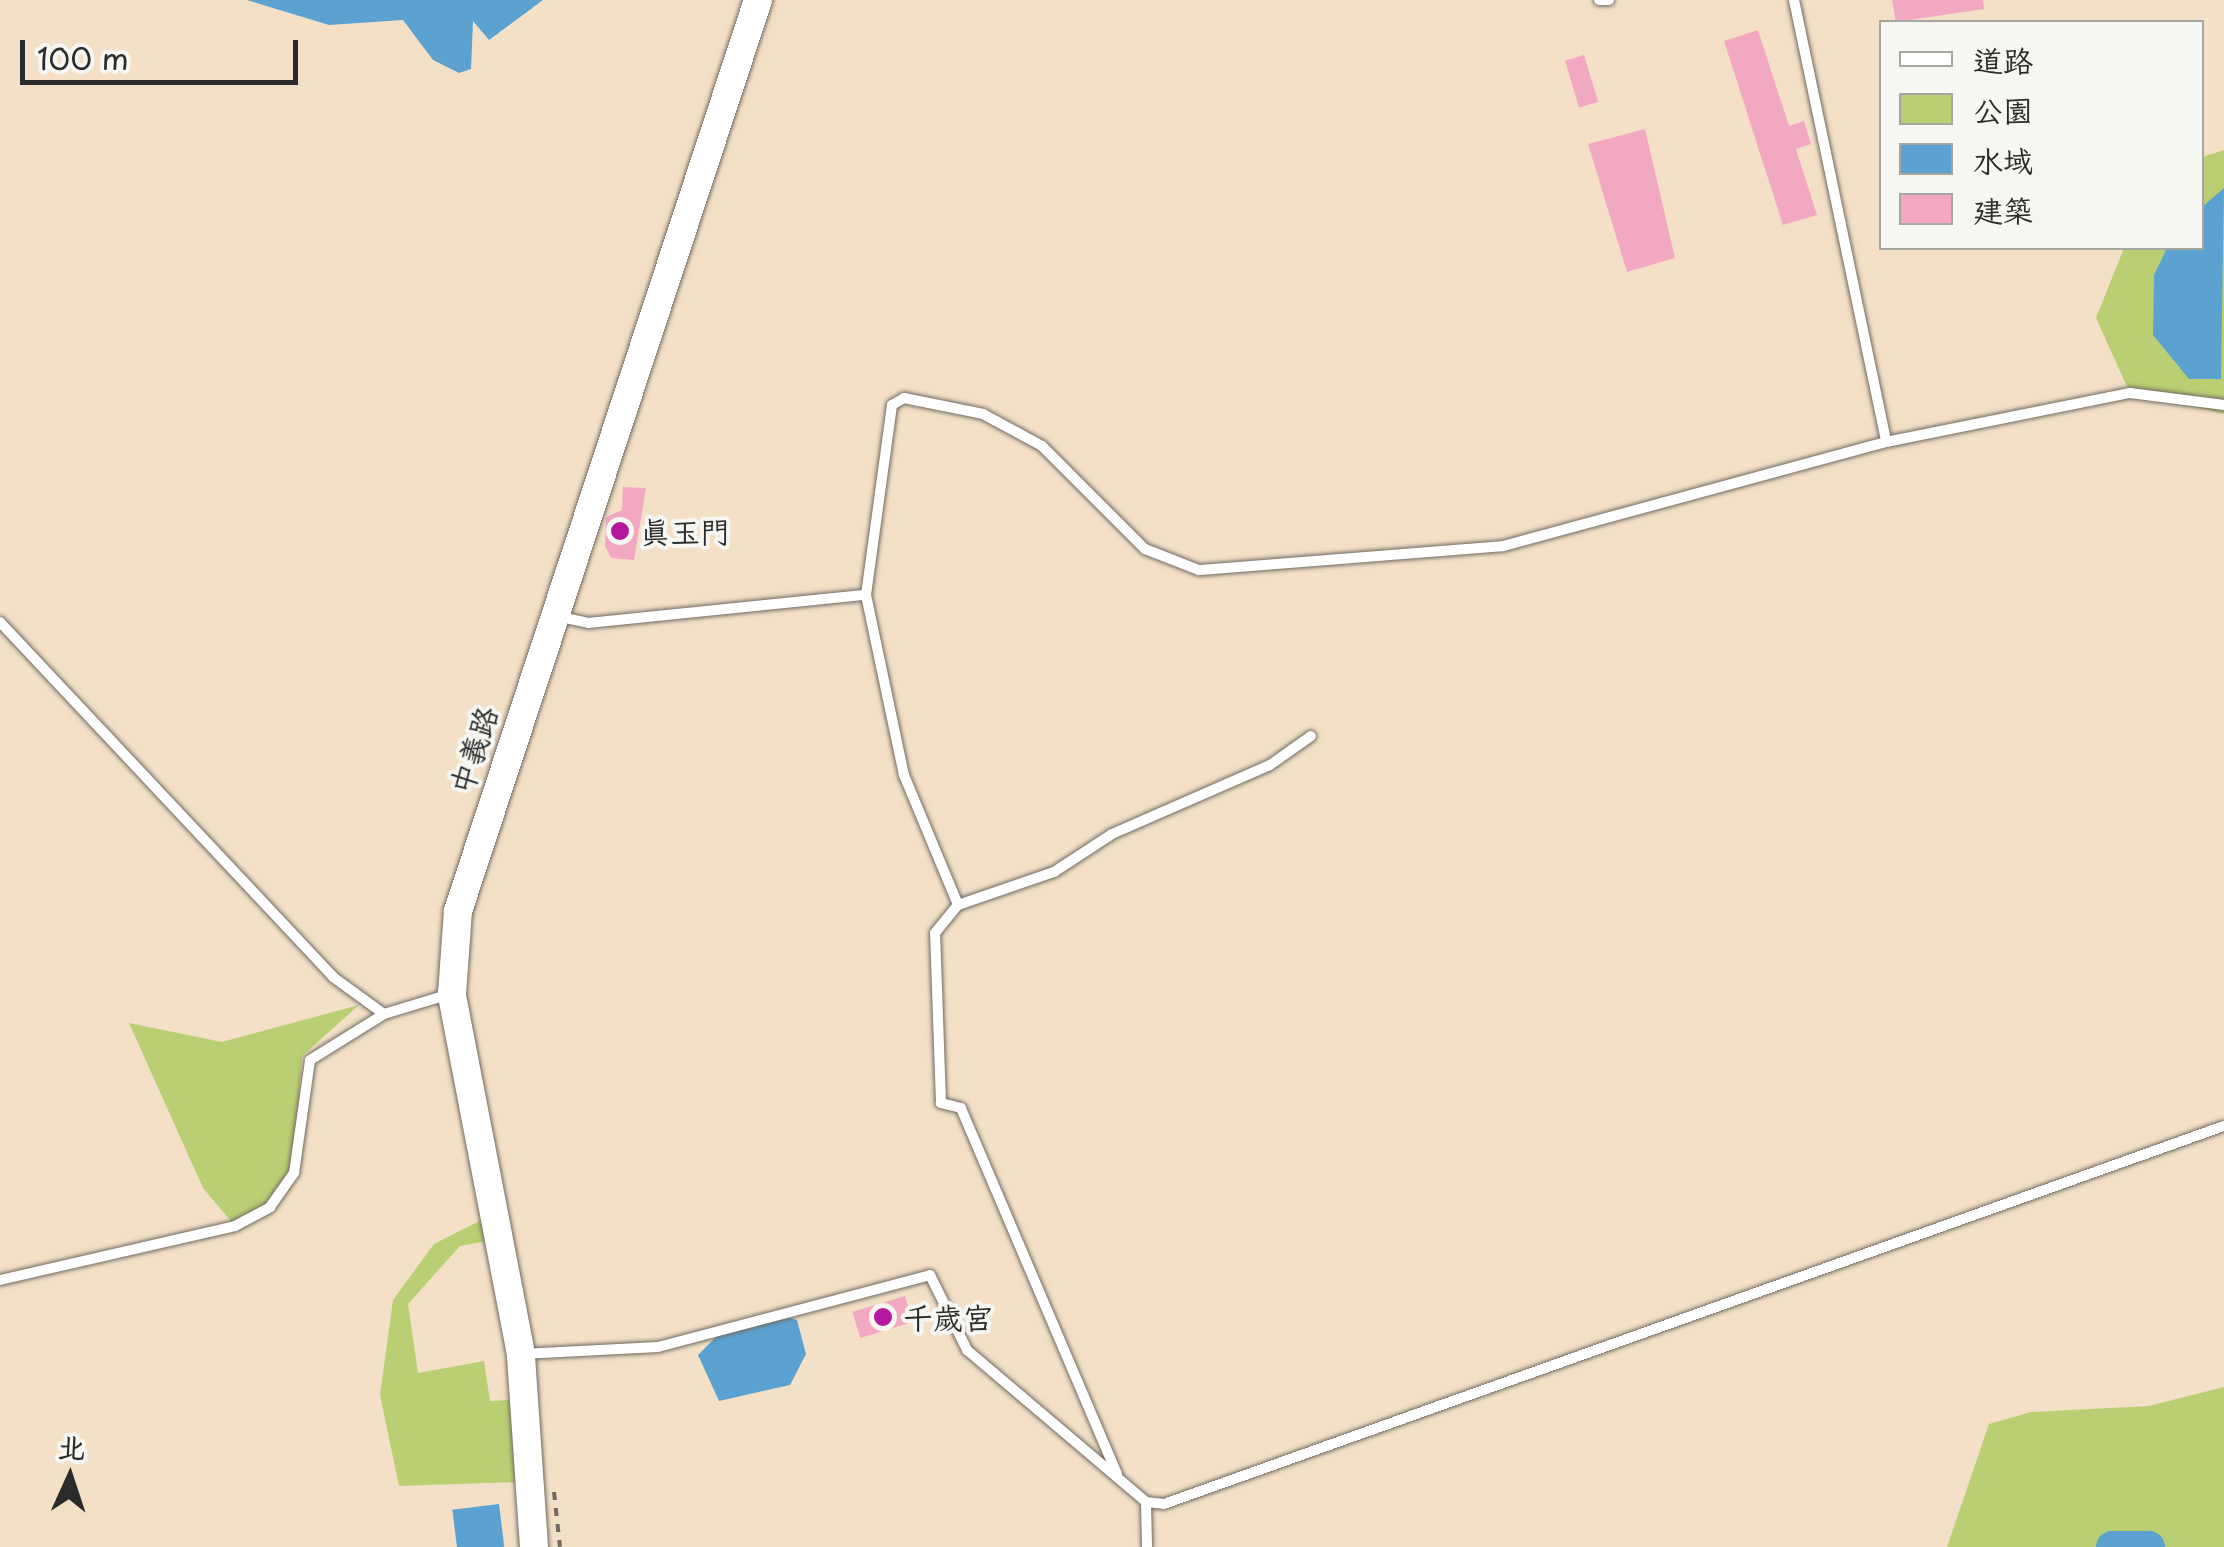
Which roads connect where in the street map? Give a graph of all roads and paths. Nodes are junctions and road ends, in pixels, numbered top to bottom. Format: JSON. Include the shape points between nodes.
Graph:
{"nodes":[{"id":1,"x":758,"y":0,"type":"edge"},
{"id":2,"x":1600,"y":0,"type":"edge"},
{"id":3,"x":1609,"y":0,"type":"edge"},
{"id":4,"x":1794,"y":0,"type":"edge"},
{"id":5,"x":2224,"y":405,"type":"edge"},
{"id":6,"x":1886,"y":442,"type":"junction"},
{"id":7,"x":866,"y":595,"type":"junction"},
{"id":8,"x":552,"y":612,"type":"junction"},
{"id":9,"x":0,"y":622,"type":"edge"},
{"id":10,"x":1311,"y":736,"type":"dead end"},
{"id":11,"x":958,"y":906,"type":"junction"},
{"id":12,"x":452,"y":994,"type":"junction"},
{"id":13,"x":384,"y":1014,"type":"junction"},
{"id":14,"x":2224,"y":1126,"type":"edge"},
{"id":15,"x":0,"y":1280,"type":"edge"},
{"id":16,"x":521,"y":1354,"type":"junction"},
{"id":17,"x":1118,"y":1475,"type":"junction"},
{"id":18,"x":1146,"y":1502,"type":"junction"},
{"id":19,"x":534,"y":1547,"type":"edge"},
{"id":20,"x":1147,"y":1547,"type":"edge"}],
"edges":[{"from":1,"to":8,"type":"street","name":"中義路"},
{"from":2,"to":3,"type":"lane"},
{"from":4,"to":6,"type":"lane"},
{"from":5,"to":6,"type":"lane","via":[[2130,393]]},
{"from":6,"to":7,"type":"lane","via":[[1503,546],[1199,570],[1145,548],[1042,446],[983,414],[904,398],[892,405]]},
{"from":7,"to":8,"type":"lane","via":[[588,623]]},
{"from":7,"to":11,"type":"lane","via":[[904,774]]},
{"from":8,"to":12,"type":"street","name":"中義路","via":[[460,898]]},
{"from":9,"to":13,"type":"lane","via":[[333,977]]},
{"from":10,"to":11,"type":"lane","via":[[1270,766],[1112,834],[1054,872]]},
{"from":11,"to":17,"type":"lane","via":[[935,933],[941,1103],[962,1108]]},
{"from":12,"to":13,"type":"lane"},
{"from":12,"to":16,"type":"street","name":"中義路"},
{"from":13,"to":15,"type":"lane","via":[[310,1060],[294,1173],[270,1206],[235,1226]]},
{"from":14,"to":18,"type":"lane","via":[[1164,1504]]},
{"from":16,"to":17,"type":"lane","via":[[658,1347],[930,1275],[967,1350]]},
{"from":16,"to":19,"type":"street","name":"中義路"},
{"from":17,"to":18,"type":"lane"},
{"from":18,"to":20,"type":"lane"}]}
